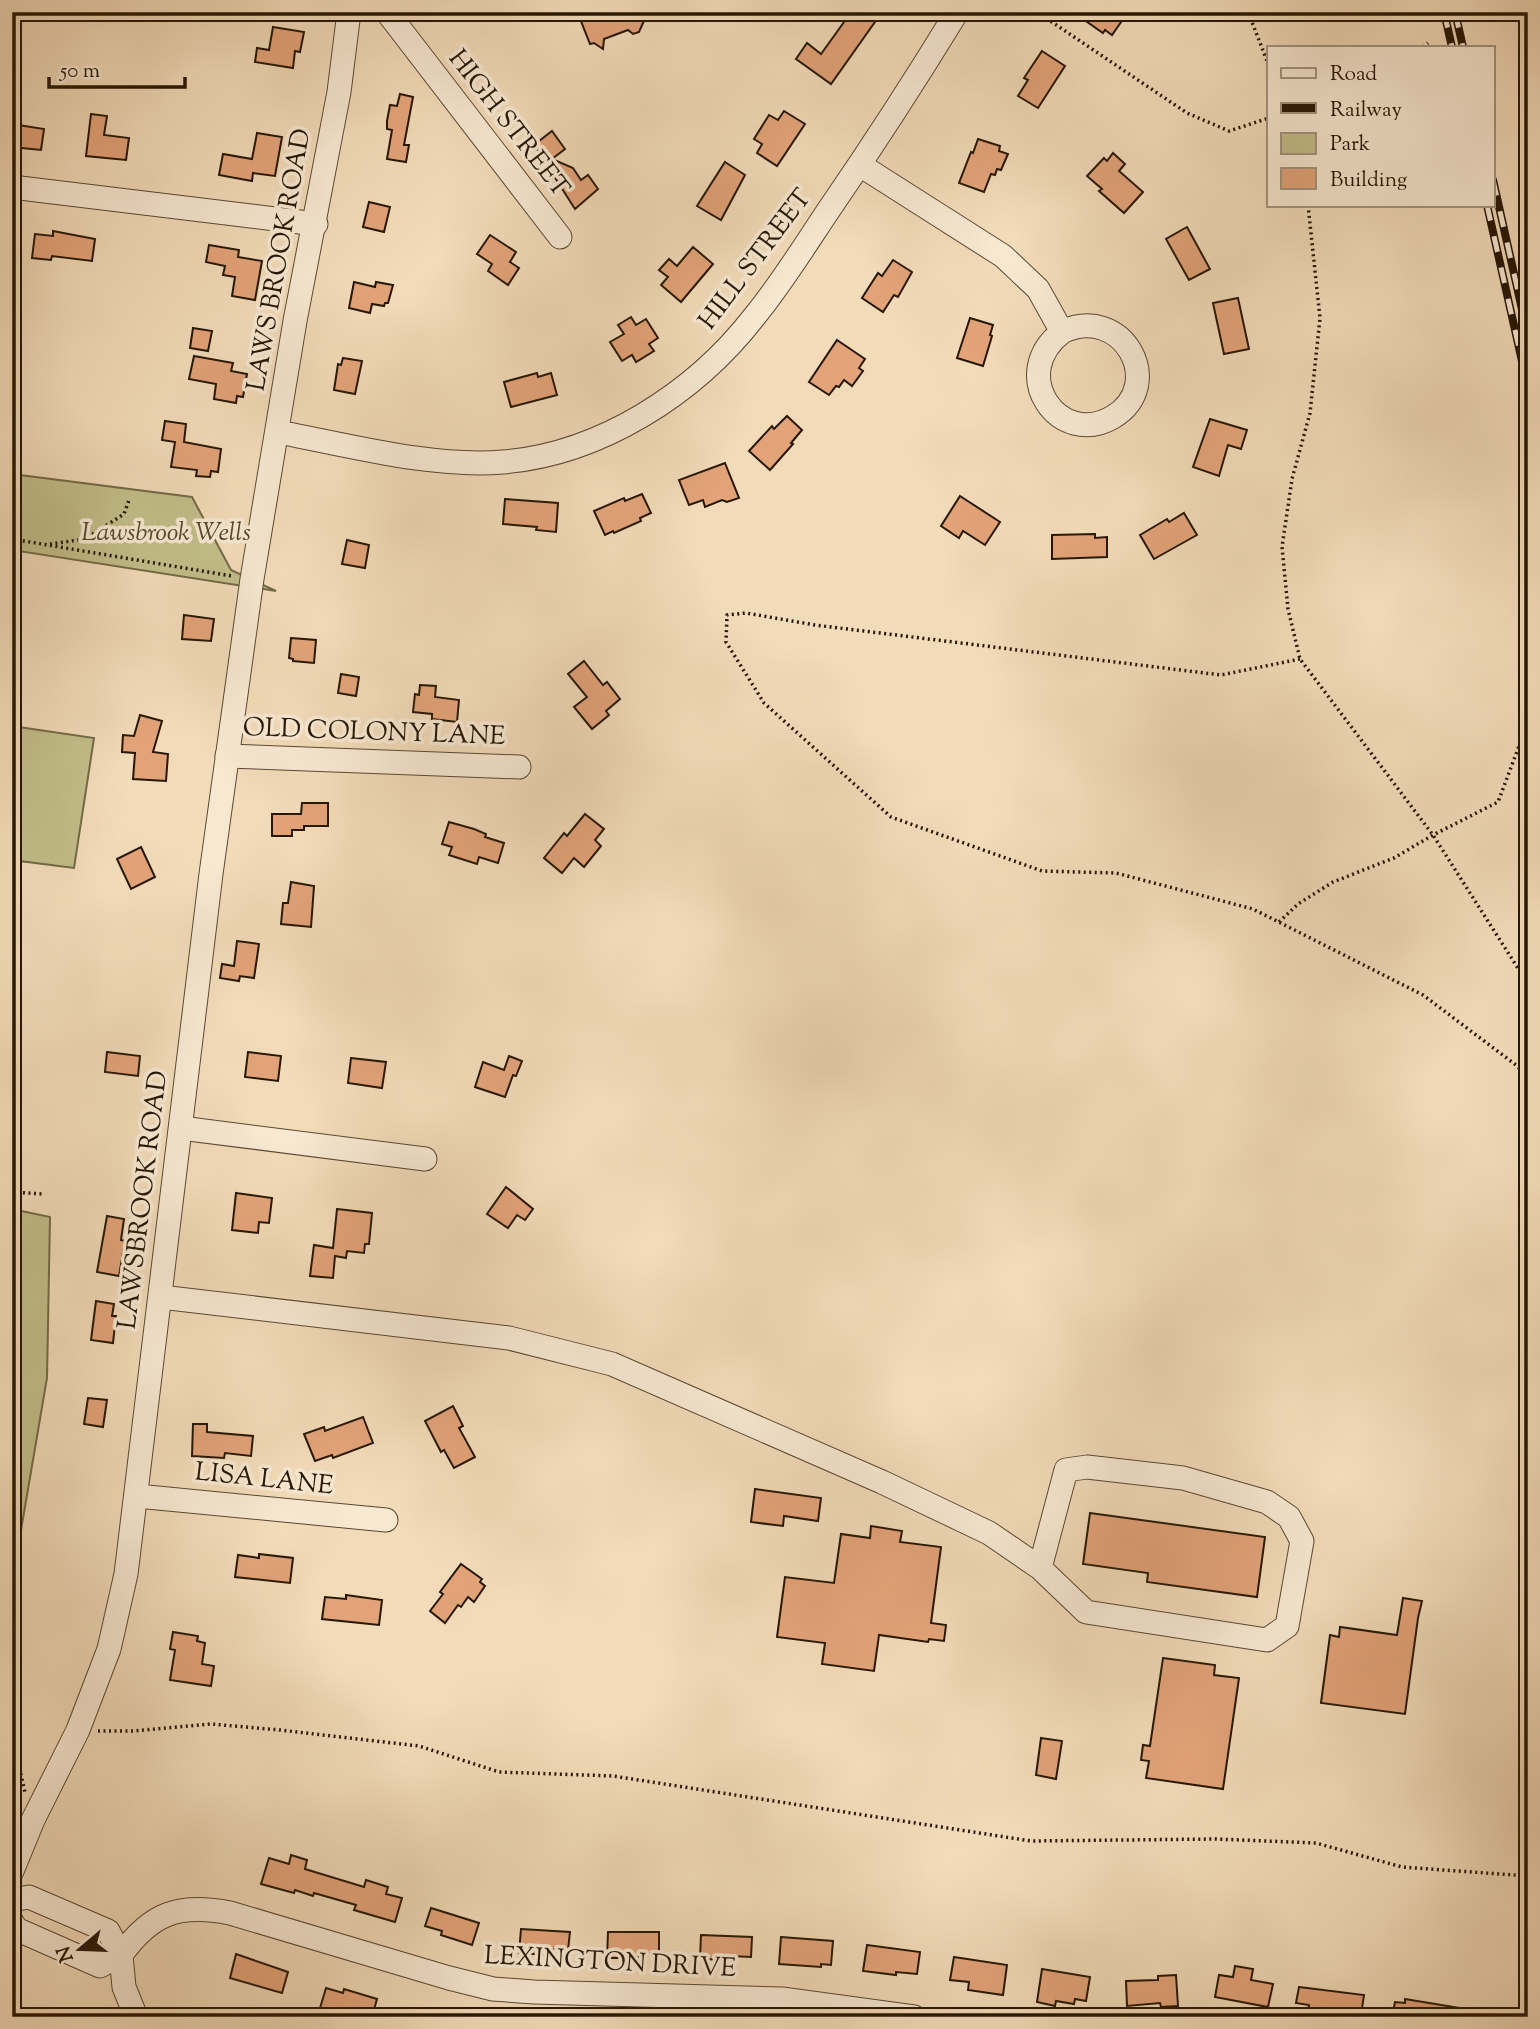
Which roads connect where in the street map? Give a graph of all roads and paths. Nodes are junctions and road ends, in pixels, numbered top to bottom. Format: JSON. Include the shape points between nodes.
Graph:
{"nodes":[{"id":1,"x":349,"y":12,"type":"edge"},
{"id":2,"x":387,"y":12,"type":"edge"},
{"id":3,"x":957,"y":12,"type":"edge"},
{"id":4,"x":1037,"y":12,"type":"edge"},
{"id":5,"x":1251,"y":12,"type":"edge"},
{"id":6,"x":1427,"y":43,"type":"dead end"},
{"id":7,"x":1424,"y":46,"type":"edge"},
{"id":8,"x":1267,"y":61,"type":"edge"},
{"id":9,"x":1267,"y":119,"type":"edge"},
{"id":10,"x":860,"y":165,"type":"junction"},
{"id":11,"x":12,"y":187,"type":"edge"},
{"id":12,"x":1308,"y":206,"type":"edge"},
{"id":13,"x":316,"y":224,"type":"junction"},
{"id":14,"x":560,"y":237,"type":"dead end"},
{"id":15,"x":1062,"y":332,"type":"junction"},
{"id":16,"x":278,"y":432,"type":"junction"},
{"id":17,"x":129,"y":500,"type":"dead end"},
{"id":18,"x":262,"y":517,"type":"joint"},
{"id":19,"x":12,"y":539,"type":"edge"},
{"id":20,"x":47,"y":545,"type":"junction"},
{"id":21,"x":252,"y":579,"type":"junction"},
{"id":22,"x":1300,"y":659,"type":"junction"},
{"id":23,"x":1528,"y":735,"type":"edge"},
{"id":24,"x":227,"y":756,"type":"junction"},
{"id":25,"x":519,"y":766,"type":"dead end"},
{"id":26,"x":1433,"y":835,"type":"junction"},
{"id":27,"x":1279,"y":922,"type":"junction"},
{"id":28,"x":1528,"y":984,"type":"edge"},
{"id":29,"x":1528,"y":1077,"type":"edge"},
{"id":30,"x":181,"y":1128,"type":"junction"},
{"id":31,"x":425,"y":1159,"type":"dead end"},
{"id":32,"x":12,"y":1192,"type":"edge"},
{"id":33,"x":42,"y":1194,"type":"dead end"},
{"id":34,"x":161,"y":1297,"type":"junction"},
{"id":35,"x":137,"y":1496,"type":"junction"},
{"id":36,"x":386,"y":1520,"type":"dead end"},
{"id":37,"x":1040,"y":1568,"type":"junction"},
{"id":38,"x":78,"y":1730,"type":"junction"},
{"id":39,"x":12,"y":1736,"type":"edge"},
{"id":40,"x":33,"y":1820,"type":"junction"},
{"id":41,"x":12,"y":1871,"type":"edge"},
{"id":42,"x":1528,"y":1876,"type":"edge"},
{"id":43,"x":12,"y":1900,"type":"edge"},
{"id":44,"x":12,"y":1922,"type":"edge"},
{"id":45,"x":121,"y":1955,"type":"junction"},
{"id":46,"x":136,"y":2017,"type":"edge"},
{"id":47,"x":914,"y":2017,"type":"edge"}],
"edges":[{"from":1,"to":13,"type":"street","name":"LAWS BROOK ROAD"},
{"from":2,"to":14,"type":"street","name":"HIGH STREET"},
{"from":3,"to":10,"type":"street","name":"HILL STREET"},
{"from":4,"to":9,"type":"path","via":[[1187,113],[1229,131]]},
{"from":5,"to":8,"type":"path"},
{"from":6,"to":7,"type":"path"},
{"from":10,"to":15,"type":"street","via":[[1003,256],[1038,289]]},
{"from":10,"to":16,"type":"street","name":"HILL STREET","via":[[773,293],[737,337],[678,391],[624,426],[530,459],[468,463]]},
{"from":11,"to":13,"type":"street"},
{"from":12,"to":22,"type":"path","via":[[1320,318],[1310,413],[1292,479],[1282,547],[1288,608]]},
{"from":13,"to":16,"type":"street","name":"LAWS BROOK ROAD"},
{"from":15,"to":15,"type":"street","via":[[1041,358],[1038,380],[1045,401],[1072,422],[1094,424],[1115,416],[1130,400],[1137,380],[1129,348],[1114,333],[1094,325]]},
{"from":16,"to":18,"type":"street","name":"LAWS BROOK ROAD"},
{"from":17,"to":20,"type":"path","via":[[124,514],[85,539]]},
{"from":18,"to":21,"type":"street","name":"LAWSBROOK ROAD"},
{"from":19,"to":20,"type":"path"},
{"from":20,"to":21,"type":"path"},
{"from":21,"to":24,"type":"street","name":"LAWSBROOK ROAD"},
{"from":22,"to":26,"type":"path"},
{"from":22,"to":27,"type":"path","via":[[1221,675],[746,613],[727,615],[726,642],[764,703],[891,817],[1042,871],[1116,873],[1253,909]]},
{"from":23,"to":26,"type":"path","via":[[1522,738],[1499,802]]},
{"from":24,"to":25,"type":"street","name":"OLD COLONY LANE"},
{"from":24,"to":30,"type":"street","name":"LAWSBROOK ROAD"},
{"from":26,"to":27,"type":"path","via":[[1394,858],[1333,882]]},
{"from":26,"to":28,"type":"path"},
{"from":27,"to":29,"type":"path","via":[[1423,995]]},
{"from":30,"to":31,"type":"street"},
{"from":30,"to":34,"type":"street","name":"LAWSBROOK ROAD"},
{"from":32,"to":33,"type":"path"},
{"from":34,"to":35,"type":"street","name":"LAWSBROOK ROAD"},
{"from":34,"to":37,"type":"street","via":[[509,1338],[612,1364],[882,1482],[989,1533]]},
{"from":35,"to":36,"type":"street","name":"LISA LANE"},
{"from":35,"to":38,"type":"street","name":"LAWSBROOK ROAD","via":[[127,1574],[109,1649]]},
{"from":37,"to":37,"type":"street","via":[[1086,1612],[1267,1640],[1287,1626],[1302,1541],[1289,1517],[1268,1502],[1183,1478],[1087,1467],[1066,1470]]},
{"from":38,"to":40,"type":"street","name":"LAWSBROOK ROAD"},
{"from":38,"to":42,"type":"path","via":[[211,1724],[280,1730],[419,1746],[499,1772],[613,1776],[1031,1840],[1316,1843],[1402,1867]]},
{"from":39,"to":40,"type":"path"},
{"from":40,"to":41,"type":"street","name":"LAWSBROOK ROAD"},
{"from":43,"to":45,"type":"street","via":[[29,1897],[108,1931]]},
{"from":44,"to":45,"type":"street","via":[[16,1929],[100,1966]]},
{"from":45,"to":46,"type":"street","via":[[124,1987]]},
{"from":45,"to":47,"type":"street","name":"LEXINGTON DRIVE","via":[[139,1930],[156,1918],[189,1910],[216,1910],[493,1989],[782,1999]]}]}
